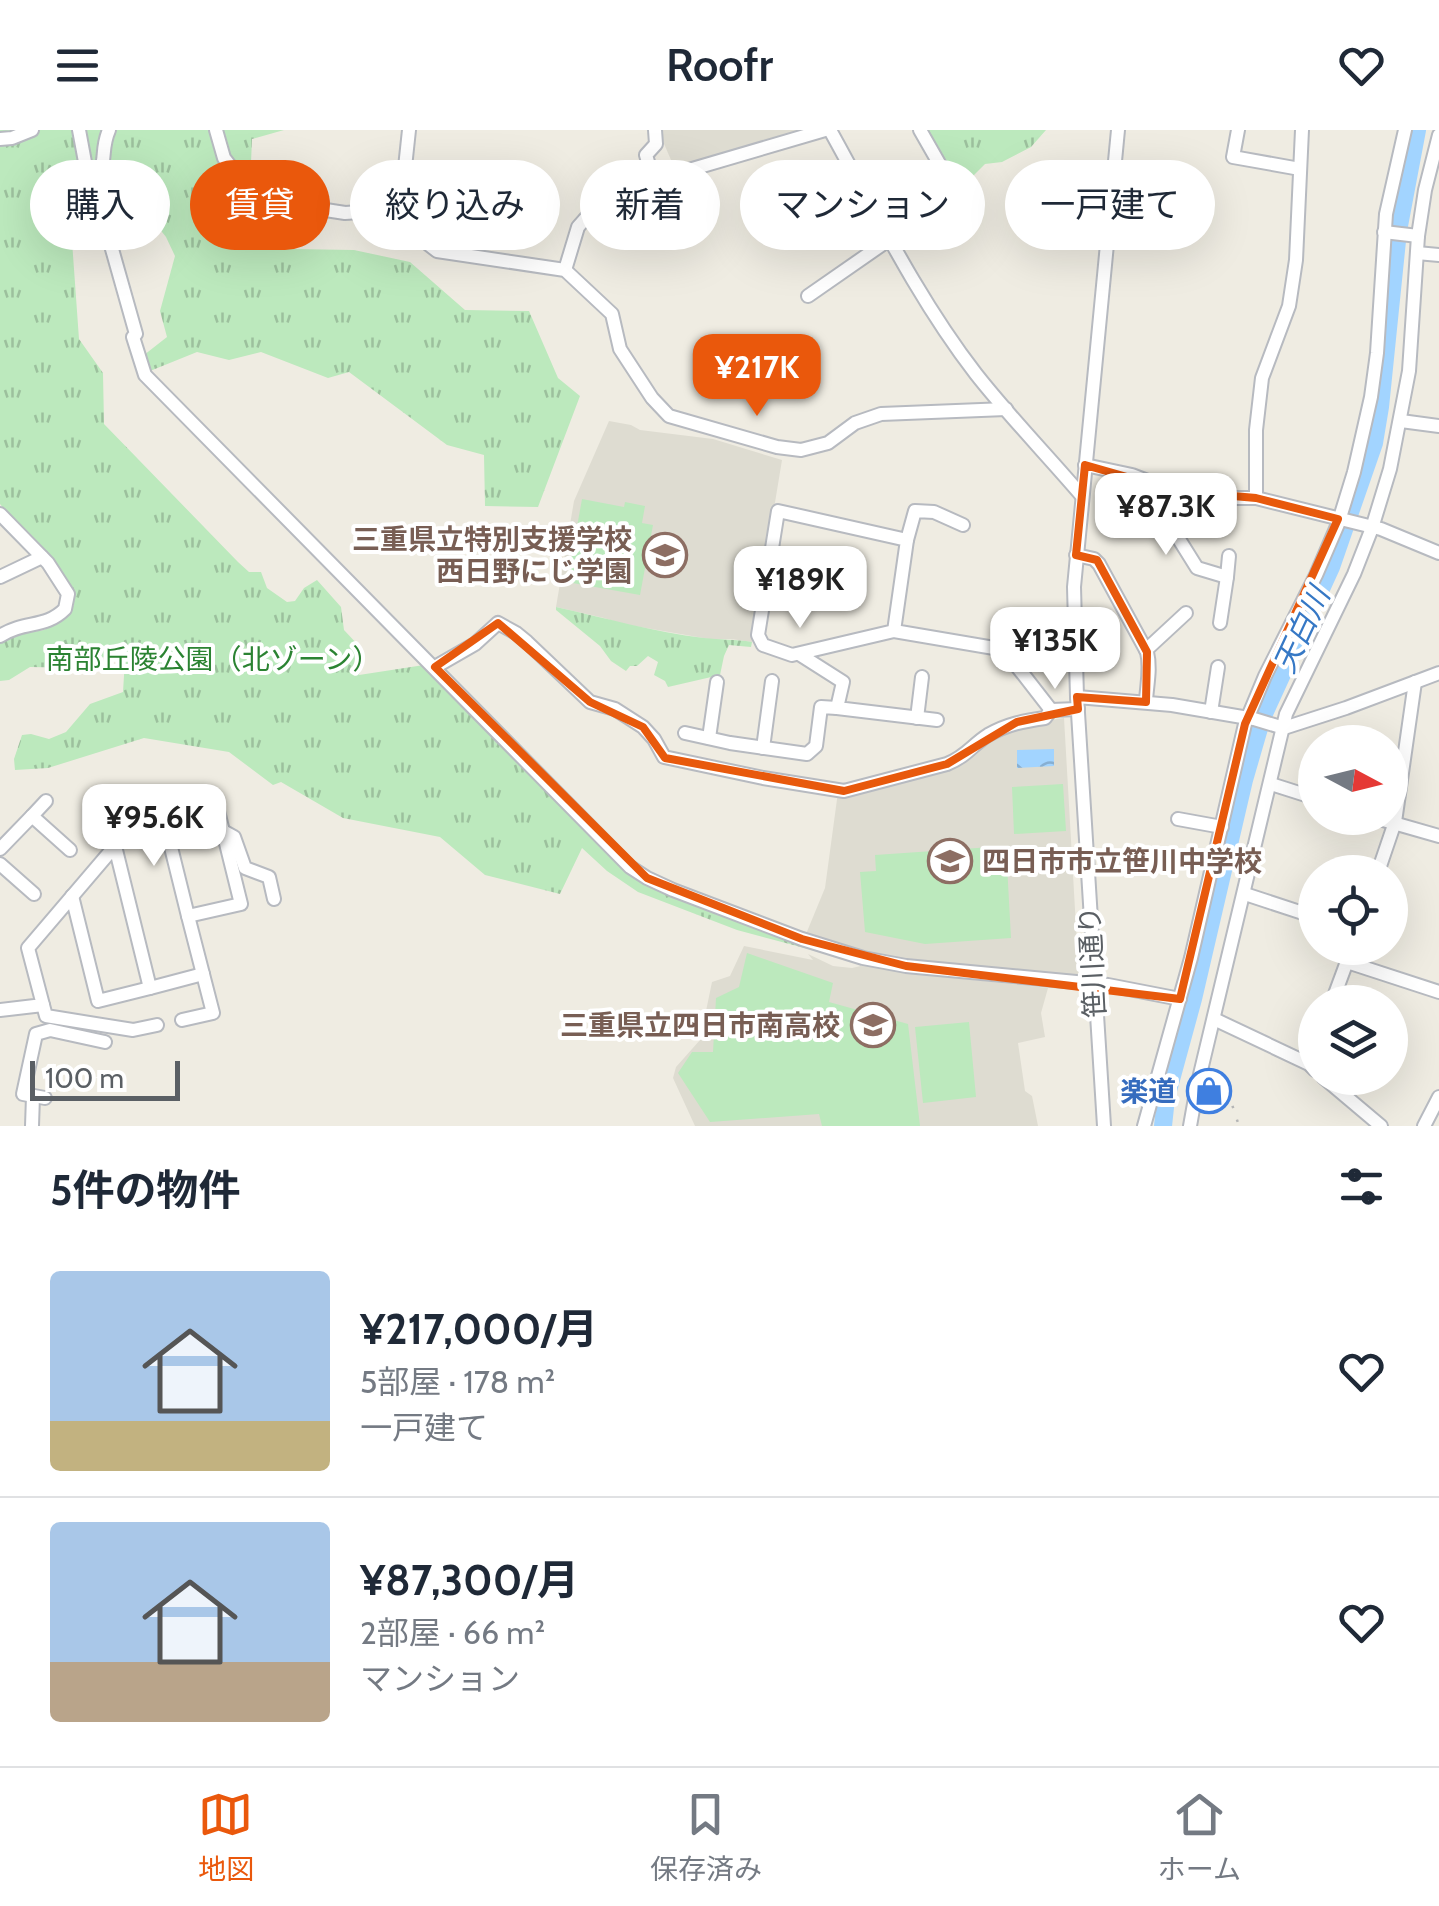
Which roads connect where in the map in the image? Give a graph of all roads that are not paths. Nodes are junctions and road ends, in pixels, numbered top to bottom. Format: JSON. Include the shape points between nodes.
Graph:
{"nodes":[{"id":1,"x":32,"y":130,"type":"edge"},
{"id":2,"x":79,"y":130,"type":"edge"},
{"id":3,"x":109,"y":130,"type":"edge"},
{"id":4,"x":216,"y":130,"type":"edge"},
{"id":5,"x":409,"y":130,"type":"edge"},
{"id":6,"x":654,"y":130,"type":"edge"},
{"id":7,"x":828,"y":130,"type":"edge"},
{"id":8,"x":920,"y":130,"type":"edge"},
{"id":9,"x":1118,"y":130,"type":"edge"},
{"id":10,"x":1238,"y":130,"type":"edge"},
{"id":11,"x":1302,"y":130,"type":"edge"},
{"id":12,"x":1405,"y":130,"type":"edge"},
{"id":13,"x":1439,"y":134,"type":"edge"},
{"id":14,"x":0,"y":139,"type":"edge"},
{"id":15,"x":85,"y":160,"type":"edge"},
{"id":16,"x":104,"y":160,"type":"edge"},
{"id":17,"x":406,"y":160,"type":"edge"},
{"id":18,"x":648,"y":160,"type":"edge"},
{"id":19,"x":720,"y":160,"type":"edge"},
{"id":20,"x":846,"y":160,"type":"edge"},
{"id":21,"x":937,"y":160,"type":"edge"},
{"id":22,"x":1300,"y":169,"type":"junction"},
{"id":23,"x":350,"y":214,"type":"edge"},
{"id":24,"x":580,"y":226,"type":"edge"},
{"id":25,"x":1385,"y":232,"type":"junction"},
{"id":26,"x":1416,"y":235,"type":"junction"},
{"id":27,"x":112,"y":250,"type":"edge"},
{"id":28,"x":436,"y":250,"type":"edge"},
{"id":29,"x":874,"y":250,"type":"edge"},
{"id":30,"x":896,"y":250,"type":"edge"},
{"id":31,"x":1417,"y":253,"type":"junction"},
{"id":32,"x":1439,"y":255,"type":"edge"},
{"id":33,"x":565,"y":270,"type":"junction"},
{"id":34,"x":808,"y":296,"type":"dead end"},
{"id":35,"x":1006,"y":409,"type":"junction"},
{"id":36,"x":1400,"y":421,"type":"junction"},
{"id":37,"x":1439,"y":426,"type":"edge"},
{"id":38,"x":1085,"y":465,"type":"junction"},
{"id":39,"x":1176,"y":491,"type":"junction"},
{"id":40,"x":1082,"y":496,"type":"junction"},
{"id":41,"x":1256,"y":498,"type":"junction"},
{"id":42,"x":0,"y":514,"type":"edge"},
{"id":43,"x":1340,"y":519,"type":"junction"},
{"id":44,"x":963,"y":525,"type":"dead end"},
{"id":45,"x":1370,"y":527,"type":"junction"},
{"id":46,"x":907,"y":540,"type":"junction"},
{"id":47,"x":1439,"y":553,"type":"edge"},
{"id":48,"x":1076,"y":555,"type":"junction"},
{"id":49,"x":1229,"y":556,"type":"dead end"},
{"id":50,"x":42,"y":557,"type":"junction"},
{"id":51,"x":0,"y":577,"type":"edge"},
{"id":52,"x":1227,"y":577,"type":"junction"},
{"id":53,"x":1186,"y":613,"type":"dead end"},
{"id":54,"x":1220,"y":623,"type":"dead end"},
{"id":55,"x":894,"y":631,"type":"junction"},
{"id":56,"x":0,"y":636,"type":"edge"},
{"id":57,"x":1146,"y":650,"type":"junction"},
{"id":58,"x":799,"y":654,"type":"junction"},
{"id":59,"x":435,"y":667,"type":"junction"},
{"id":60,"x":1218,"y":667,"type":"dead end"},
{"id":61,"x":1439,"y":673,"type":"edge"},
{"id":62,"x":922,"y":677,"type":"dead end"},
{"id":63,"x":772,"y":681,"type":"dead end"},
{"id":64,"x":717,"y":682,"type":"dead end"},
{"id":65,"x":1415,"y":682,"type":"junction"},
{"id":66,"x":1146,"y":701,"type":"junction"},
{"id":67,"x":1077,"y":703,"type":"junction"},
{"id":68,"x":837,"y":708,"type":"junction"},
{"id":69,"x":1051,"y":710,"type":"junction"},
{"id":70,"x":1211,"y":712,"type":"junction"},
{"id":71,"x":917,"y":718,"type":"junction"},
{"id":72,"x":1250,"y":719,"type":"junction"},
{"id":73,"x":937,"y":720,"type":"dead end"},
{"id":74,"x":1284,"y":728,"type":"junction"},
{"id":75,"x":1408,"y":731,"type":"edge"},
{"id":76,"x":685,"y":733,"type":"dead end"},
{"id":77,"x":709,"y":738,"type":"junction"},
{"id":78,"x":763,"y":748,"type":"junction"},
{"id":79,"x":1271,"y":784,"type":"junction"},
{"id":80,"x":1298,"y":793,"type":"edge"},
{"id":81,"x":46,"y":802,"type":"dead end"},
{"id":82,"x":162,"y":811,"type":"junction"},
{"id":83,"x":32,"y":816,"type":"junction"},
{"id":84,"x":1178,"y":819,"type":"dead end"},
{"id":85,"x":1408,"y":826,"type":"edge"},
{"id":86,"x":1222,"y":827,"type":"junction"},
{"id":87,"x":223,"y":832,"type":"junction"},
{"id":88,"x":1439,"y":836,"type":"edge"},
{"id":89,"x":115,"y":846,"type":"junction"},
{"id":90,"x":0,"y":849,"type":"edge"},
{"id":91,"x":70,"y":850,"type":"dead end"},
{"id":92,"x":0,"y":864,"type":"edge"},
{"id":93,"x":34,"y":894,"type":"dead end"},
{"id":94,"x":1245,"y":894,"type":"junction"},
{"id":95,"x":72,"y":896,"type":"junction"},
{"id":96,"x":274,"y":899,"type":"dead end"},
{"id":97,"x":1298,"y":911,"type":"edge"},
{"id":98,"x":188,"y":916,"type":"junction"},
{"id":99,"x":1356,"y":965,"type":"edge"},
{"id":100,"x":203,"y":974,"type":"junction"},
{"id":101,"x":1094,"y":985,"type":"junction"},
{"id":102,"x":150,"y":988,"type":"junction"},
{"id":103,"x":1439,"y":992,"type":"edge"},
{"id":104,"x":1180,"y":999,"type":"junction"},
{"id":105,"x":0,"y":1010,"type":"edge"},
{"id":106,"x":46,"y":1017,"type":"junction"},
{"id":107,"x":1214,"y":1019,"type":"junction"},
{"id":108,"x":182,"y":1020,"type":"dead end"},
{"id":109,"x":157,"y":1025,"type":"dead end"},
{"id":110,"x":104,"y":1042,"type":"dead end"},
{"id":111,"x":1298,"y":1060,"type":"edge"},
{"id":112,"x":1344,"y":1095,"type":"edge"},
{"id":113,"x":1439,"y":1098,"type":"edge"},
{"id":114,"x":32,"y":1126,"type":"edge"},
{"id":115,"x":1104,"y":1126,"type":"edge"},
{"id":116,"x":1144,"y":1126,"type":"edge"},
{"id":117,"x":1190,"y":1126,"type":"edge"},
{"id":118,"x":1381,"y":1126,"type":"edge"},
{"id":119,"x":1424,"y":1126,"type":"edge"}],
"edges":[{"from":1,"to":14,"type":"street"},
{"from":2,"to":15,"type":"street"},
{"from":3,"to":16,"type":"street"},
{"from":4,"to":23,"type":"street","via":[[234,171],[300,206]]},
{"from":5,"to":17,"type":"street"},
{"from":6,"to":18,"type":"street"},
{"from":7,"to":19,"type":"street"},
{"from":7,"to":20,"type":"street"},
{"from":8,"to":21,"type":"street"},
{"from":9,"to":38,"type":"street","name":"笹川通り"},
{"from":10,"to":22,"type":"street","via":[[1232,157]]},
{"from":11,"to":22,"type":"street"},
{"from":12,"to":25,"type":"street"},
{"from":13,"to":26,"type":"street"},
{"from":22,"to":41,"type":"street","via":[[1291,292],[1262,378]]},
{"from":24,"to":33,"type":"street"},
{"from":25,"to":26,"type":"street"},
{"from":25,"to":43,"type":"street","via":[[1371,397]]},
{"from":26,"to":31,"type":"street"},
{"from":27,"to":59,"type":"street","via":[[145,375]]},
{"from":28,"to":33,"type":"street"},
{"from":29,"to":34,"type":"street"},
{"from":30,"to":35,"type":"street","via":[[951,340]]},
{"from":31,"to":32,"type":"street"},
{"from":31,"to":36,"type":"street"},
{"from":33,"to":35,"type":"street","via":[[612,314],[620,349],[669,416],[801,450],[881,414]]},
{"from":35,"to":40,"type":"street"},
{"from":36,"to":37,"type":"street"},
{"from":36,"to":45,"type":"street"},
{"from":38,"to":39,"type":"street"},
{"from":38,"to":40,"type":"street","name":"笹川通り"},
{"from":39,"to":41,"type":"street"},
{"from":39,"to":52,"type":"street","via":[[1167,520],[1198,568]]},
{"from":40,"to":48,"type":"street","name":"笹川通り"},
{"from":41,"to":43,"type":"street"},
{"from":42,"to":50,"type":"street"},
{"from":43,"to":45,"type":"street"},
{"from":43,"to":72,"type":"street"},
{"from":44,"to":46,"type":"street","via":[[916,511]]},
{"from":45,"to":47,"type":"street"},
{"from":45,"to":74,"type":"street"},
{"from":46,"to":55,"type":"street"},
{"from":46,"to":58,"type":"street","via":[[778,511],[758,634],[764,645]]},
{"from":48,"to":57,"type":"street","via":[[1099,564]]},
{"from":48,"to":67,"type":"street","name":"笹川通り"},
{"from":49,"to":52,"type":"street"},
{"from":50,"to":51,"type":"street"},
{"from":50,"to":56,"type":"street","via":[[68,594],[65,609],[48,622],[18,625]]},
{"from":52,"to":54,"type":"street"},
{"from":53,"to":57,"type":"street"},
{"from":55,"to":58,"type":"street"},
{"from":55,"to":69,"type":"street","via":[[1005,651]]},
{"from":57,"to":66,"type":"street"},
{"from":58,"to":68,"type":"street","via":[[844,682]]},
{"from":59,"to":69,"type":"street","via":[[498,623],[590,702],[643,727],[664,756],[844,791],[947,764],[985,737],[1045,718]]},
{"from":59,"to":101,"type":"street","via":[[611,850],[648,878],[863,958]]},
{"from":60,"to":70,"type":"street"},
{"from":61,"to":65,"type":"street"},
{"from":62,"to":71,"type":"street"},
{"from":63,"to":78,"type":"street"},
{"from":64,"to":77,"type":"street"},
{"from":65,"to":74,"type":"street"},
{"from":65,"to":75,"type":"street"},
{"from":66,"to":67,"type":"street"},
{"from":66,"to":70,"type":"street"},
{"from":67,"to":69,"type":"street"},
{"from":67,"to":101,"type":"street","name":"笹川通り"},
{"from":68,"to":71,"type":"street"},
{"from":68,"to":78,"type":"street","via":[[822,708],[816,746],[807,754]]},
{"from":70,"to":72,"type":"street"},
{"from":71,"to":73,"type":"street"},
{"from":72,"to":74,"type":"street"},
{"from":72,"to":86,"type":"street"},
{"from":74,"to":79,"type":"street"},
{"from":76,"to":77,"type":"street"},
{"from":77,"to":78,"type":"street"},
{"from":79,"to":80,"type":"street"},
{"from":79,"to":94,"type":"street"},
{"from":81,"to":83,"type":"street"},
{"from":82,"to":87,"type":"street","via":[[215,799]]},
{"from":82,"to":89,"type":"street","via":[[112,821]]},
{"from":82,"to":98,"type":"street"},
{"from":83,"to":90,"type":"street"},
{"from":83,"to":91,"type":"street"},
{"from":84,"to":86,"type":"street"},
{"from":85,"to":88,"type":"street"},
{"from":86,"to":104,"type":"street"},
{"from":87,"to":96,"type":"street","via":[[234,837],[245,868],[269,877]]},
{"from":87,"to":98,"type":"street","via":[[241,904]]},
{"from":89,"to":95,"type":"street"},
{"from":89,"to":102,"type":"street"},
{"from":92,"to":93,"type":"street"},
{"from":94,"to":97,"type":"street"},
{"from":94,"to":107,"type":"street"},
{"from":95,"to":102,"type":"street","via":[[98,1001]]},
{"from":95,"to":106,"type":"street","via":[[28,948]]},
{"from":98,"to":100,"type":"street"},
{"from":99,"to":103,"type":"street"},
{"from":100,"to":102,"type":"street"},
{"from":100,"to":108,"type":"street","via":[[213,1012]]},
{"from":101,"to":104,"type":"street"},
{"from":101,"to":115,"type":"street","name":"笹川通り"},
{"from":104,"to":116,"type":"street"},
{"from":105,"to":106,"type":"street"},
{"from":106,"to":109,"type":"street","via":[[133,1030]]},
{"from":106,"to":110,"type":"street"},
{"from":106,"to":114,"type":"street","via":[[23,1094],[39,1097]]},
{"from":107,"to":111,"type":"street"},
{"from":107,"to":117,"type":"street"},
{"from":112,"to":118,"type":"street"},
{"from":113,"to":119,"type":"street"}]}
